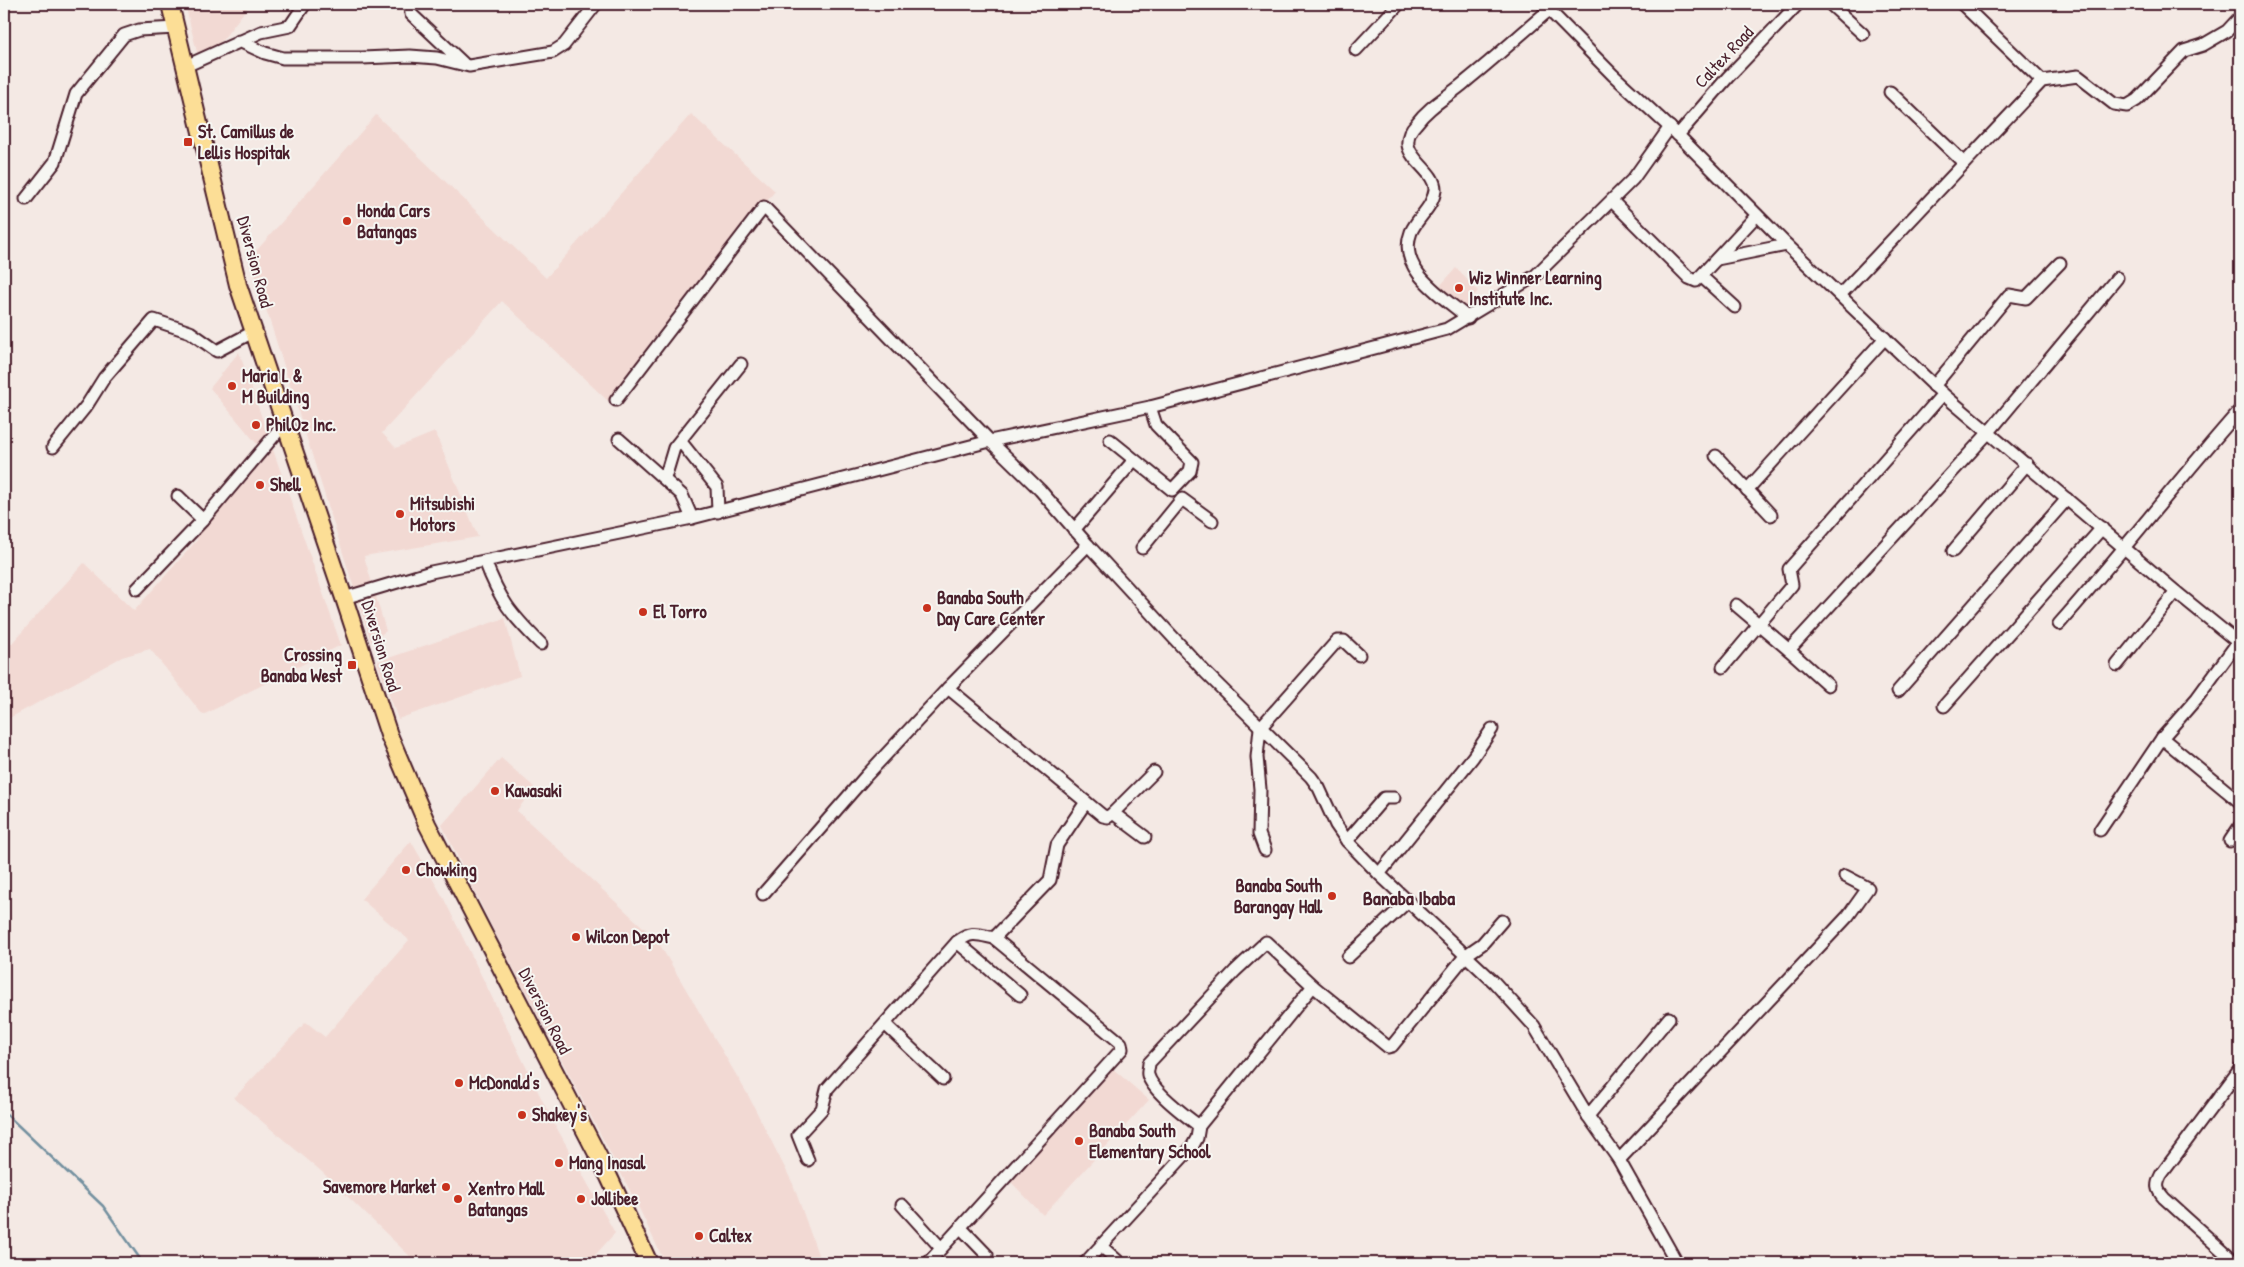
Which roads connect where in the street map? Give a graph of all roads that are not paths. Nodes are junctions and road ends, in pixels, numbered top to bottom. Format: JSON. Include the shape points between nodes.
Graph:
{"nodes":[{"id":1,"x":170,"y":4,"type":"edge"},
{"id":2,"x":305,"y":4,"type":"edge"},
{"id":3,"x":410,"y":4,"type":"edge"},
{"id":4,"x":596,"y":4,"type":"edge"},
{"id":5,"x":1399,"y":4,"type":"edge"},
{"id":6,"x":1798,"y":4,"type":"edge"},
{"id":7,"x":1830,"y":4,"type":"edge"},
{"id":8,"x":1962,"y":4,"type":"edge"},
{"id":9,"x":1546,"y":7,"type":"edge"},
{"id":10,"x":2240,"y":17,"type":"edge"},
{"id":11,"x":176,"y":28,"type":"junction"},
{"id":12,"x":1863,"y":34,"type":"dead end"},
{"id":13,"x":239,"y":41,"type":"junction"},
{"id":14,"x":1356,"y":50,"type":"dead end"},
{"id":15,"x":463,"y":63,"type":"junction"},
{"id":16,"x":186,"y":66,"type":"junction"},
{"id":17,"x":2042,"y":81,"type":"junction"},
{"id":18,"x":1890,"y":92,"type":"dead end"},
{"id":19,"x":1674,"y":131,"type":"junction"},
{"id":20,"x":1964,"y":162,"type":"junction"},
{"id":21,"x":26,"y":199,"type":"dead end"},
{"id":22,"x":1612,"y":201,"type":"junction"},
{"id":23,"x":1757,"y":215,"type":"junction"},
{"id":24,"x":1787,"y":245,"type":"junction"},
{"id":25,"x":1717,"y":259,"type":"junction"},
{"id":26,"x":2060,"y":263,"type":"dead end"},
{"id":27,"x":1701,"y":276,"type":"junction"},
{"id":28,"x":2117,"y":278,"type":"dead end"},
{"id":29,"x":1840,"y":295,"type":"junction"},
{"id":30,"x":1735,"y":307,"type":"dead end"},
{"id":31,"x":1468,"y":318,"type":"junction"},
{"id":32,"x":253,"y":332,"type":"junction"},
{"id":33,"x":1885,"y":338,"type":"junction"},
{"id":34,"x":741,"y":364,"type":"dead end"},
{"id":35,"x":1934,"y":386,"type":"junction"},
{"id":36,"x":1943,"y":394,"type":"junction"},
{"id":37,"x":616,"y":400,"type":"dead end"},
{"id":38,"x":1150,"y":407,"type":"junction"},
{"id":39,"x":2240,"y":410,"type":"edge"},
{"id":40,"x":285,"y":423,"type":"junction"},
{"id":41,"x":1989,"y":432,"type":"junction"},
{"id":42,"x":619,"y":439,"type":"dead end"},
{"id":43,"x":1110,"y":440,"type":"dead end"},
{"id":44,"x":990,"y":441,"type":"junction"},
{"id":45,"x":681,"y":442,"type":"junction"},
{"id":46,"x":53,"y":447,"type":"dead end"},
{"id":47,"x":1716,"y":456,"type":"dead end"},
{"id":48,"x":1134,"y":460,"type":"junction"},
{"id":49,"x":2027,"y":464,"type":"junction"},
{"id":50,"x":665,"y":478,"type":"junction"},
{"id":51,"x":1172,"y":490,"type":"junction"},
{"id":52,"x":1747,"y":490,"type":"junction"},
{"id":53,"x":178,"y":496,"type":"dead end"},
{"id":54,"x":1182,"y":499,"type":"junction"},
{"id":55,"x":2068,"y":499,"type":"junction"},
{"id":56,"x":718,"y":512,"type":"junction"},
{"id":57,"x":1771,"y":515,"type":"dead end"},
{"id":58,"x":692,"y":518,"type":"junction"},
{"id":59,"x":203,"y":520,"type":"junction"},
{"id":60,"x":1212,"y":521,"type":"dead end"},
{"id":61,"x":2102,"y":528,"type":"junction"},
{"id":62,"x":1074,"y":530,"type":"junction"},
{"id":63,"x":1088,"y":545,"type":"junction"},
{"id":64,"x":1142,"y":548,"type":"dead end"},
{"id":65,"x":2125,"y":548,"type":"junction"},
{"id":66,"x":1953,"y":551,"type":"dead end"},
{"id":67,"x":485,"y":561,"type":"junction"},
{"id":68,"x":137,"y":588,"type":"dead end"},
{"id":69,"x":2176,"y":592,"type":"junction"},
{"id":70,"x":344,"y":598,"type":"junction"},
{"id":71,"x":1736,"y":605,"type":"dead end"},
{"id":72,"x":2059,"y":624,"type":"dead end"},
{"id":73,"x":1759,"y":625,"type":"junction"},
{"id":74,"x":2239,"y":643,"type":"edge"},
{"id":75,"x":541,"y":644,"type":"dead end"},
{"id":76,"x":1789,"y":650,"type":"junction"},
{"id":77,"x":1359,"y":655,"type":"dead end"},
{"id":78,"x":2117,"y":665,"type":"dead end"},
{"id":79,"x":1723,"y":667,"type":"dead end"},
{"id":80,"x":1828,"y":685,"type":"dead end"},
{"id":81,"x":948,"y":688,"type":"junction"},
{"id":82,"x":1898,"y":691,"type":"dead end"},
{"id":83,"x":1944,"y":706,"type":"dead end"},
{"id":84,"x":1260,"y":728,"type":"junction"},
{"id":85,"x":1492,"y":728,"type":"dead end"},
{"id":86,"x":2162,"y":738,"type":"junction"},
{"id":87,"x":1154,"y":772,"type":"dead end"},
{"id":88,"x":1394,"y":798,"type":"dead end"},
{"id":89,"x":1086,"y":802,"type":"junction"},
{"id":90,"x":2240,"y":802,"type":"edge"},
{"id":91,"x":1113,"y":813,"type":"junction"},
{"id":92,"x":2240,"y":826,"type":"edge"},
{"id":93,"x":2100,"y":830,"type":"dead end"},
{"id":94,"x":1145,"y":837,"type":"dead end"},
{"id":95,"x":1347,"y":841,"type":"junction"},
{"id":96,"x":2230,"y":842,"type":"dead end"},
{"id":97,"x":1265,"y":850,"type":"dead end"},
{"id":98,"x":1379,"y":874,"type":"junction"},
{"id":99,"x":1845,"y":876,"type":"dead end"},
{"id":100,"x":763,"y":894,"type":"dead end"},
{"id":101,"x":1408,"y":900,"type":"junction"},
{"id":102,"x":1502,"y":921,"type":"dead end"},
{"id":103,"x":994,"y":938,"type":"junction"},
{"id":104,"x":957,"y":942,"type":"junction"},
{"id":105,"x":1466,"y":955,"type":"junction"},
{"id":106,"x":1348,"y":958,"type":"dead end"},
{"id":107,"x":1313,"y":986,"type":"junction"},
{"id":108,"x":1020,"y":995,"type":"dead end"},
{"id":109,"x":1669,"y":1018,"type":"dead end"},
{"id":110,"x":886,"y":1025,"type":"junction"},
{"id":111,"x":2240,"y":1070,"type":"edge"},
{"id":112,"x":943,"y":1079,"type":"dead end"},
{"id":113,"x":1588,"y":1116,"type":"junction"},
{"id":114,"x":1198,"y":1126,"type":"junction"},
{"id":115,"x":808,"y":1160,"type":"dead end"},
{"id":116,"x":1619,"y":1160,"type":"junction"},
{"id":117,"x":902,"y":1205,"type":"dead end"},
{"id":118,"x":961,"y":1228,"type":"junction"},
{"id":119,"x":1101,"y":1246,"type":"junction"},
{"id":120,"x":941,"y":1248,"type":"junction"},
{"id":121,"x":649,"y":1263,"type":"edge"},
{"id":122,"x":928,"y":1263,"type":"edge"},
{"id":123,"x":985,"y":1263,"type":"edge"},
{"id":124,"x":1085,"y":1263,"type":"edge"},
{"id":125,"x":1120,"y":1263,"type":"edge"},
{"id":126,"x":1677,"y":1263,"type":"edge"},
{"id":127,"x":2236,"y":1263,"type":"edge"}],
"edges":[{"from":1,"to":11,"type":"highway","name":"Diversion Road"},
{"from":2,"to":13,"type":"street","via":[[290,26]]},
{"from":3,"to":15,"type":"street","via":[[412,14]]},
{"from":4,"to":15,"type":"street","via":[[564,45],[553,52],[469,66]]},
{"from":5,"to":14,"type":"street"},
{"from":6,"to":19,"type":"street","name":"Caltex Road"},
{"from":7,"to":12,"type":"street"},
{"from":8,"to":17,"type":"street"},
{"from":9,"to":19,"type":"street"},
{"from":9,"to":31,"type":"street","via":[[1464,84],[1430,108],[1409,134],[1408,144],[1414,159],[1433,180],[1435,189],[1429,205],[1411,232],[1408,256],[1416,273]]},
{"from":10,"to":17,"type":"street","via":[[2227,31],[2203,45],[2184,51],[2137,100],[2127,106],[2114,104],[2078,76]]},
{"from":11,"to":16,"type":"highway","name":"Diversion Road"},
{"from":11,"to":21,"type":"street","via":[[139,30],[124,35],[76,94],[55,162]]},
{"from":13,"to":15,"type":"street","via":[[283,58],[410,56]]},
{"from":13,"to":16,"type":"street"},
{"from":16,"to":32,"type":"highway","name":"Diversion Road","via":[[238,285]]},
{"from":17,"to":20,"type":"street"},
{"from":18,"to":20,"type":"street"},
{"from":19,"to":22,"type":"street","name":"Caltex Road"},
{"from":19,"to":23,"type":"street"},
{"from":20,"to":29,"type":"street"},
{"from":22,"to":27,"type":"street","via":[[1689,278],[1696,281]]},
{"from":22,"to":31,"type":"street","name":"Caltex Road","via":[[1535,276]]},
{"from":23,"to":24,"type":"street"},
{"from":23,"to":25,"type":"street"},
{"from":24,"to":25,"type":"street"},
{"from":24,"to":29,"type":"street"},
{"from":25,"to":27,"type":"street"},
{"from":26,"to":35,"type":"street","via":[[2026,298],[2008,295]]},
{"from":27,"to":30,"type":"street"},
{"from":28,"to":41,"type":"street"},
{"from":29,"to":33,"type":"street"},
{"from":31,"to":38,"type":"street","name":"Caltex Road","via":[[1447,329],[1370,351]]},
{"from":32,"to":40,"type":"highway","name":"Diversion Road"},
{"from":32,"to":46,"type":"street","via":[[217,351],[190,332],[154,320],[104,378]]},
{"from":33,"to":35,"type":"street"},
{"from":33,"to":52,"type":"street"},
{"from":34,"to":45,"type":"street"},
{"from":35,"to":36,"type":"street"},
{"from":36,"to":41,"type":"street"},
{"from":36,"to":73,"type":"street","via":[[1788,570],[1792,585]]},
{"from":37,"to":44,"type":"street","via":[[764,207]]},
{"from":38,"to":44,"type":"street","name":"Caltex Road"},
{"from":38,"to":51,"type":"street","via":[[1156,424],[1192,462],[1190,470]]},
{"from":39,"to":65,"type":"street","via":[[2181,476]]},
{"from":40,"to":59,"type":"street"},
{"from":40,"to":70,"type":"highway","name":"Diversion Road"},
{"from":41,"to":49,"type":"street"},
{"from":41,"to":76,"type":"street"},
{"from":42,"to":50,"type":"street"},
{"from":43,"to":48,"type":"street"},
{"from":44,"to":56,"type":"street","name":"Caltex Road"},
{"from":44,"to":62,"type":"street","via":[[1040,490]]},
{"from":45,"to":50,"type":"street","via":[[670,455]]},
{"from":45,"to":56,"type":"street","via":[[717,487]]},
{"from":47,"to":52,"type":"street"},
{"from":48,"to":51,"type":"street"},
{"from":48,"to":62,"type":"street"},
{"from":49,"to":55,"type":"street"},
{"from":49,"to":66,"type":"street"},
{"from":50,"to":58,"type":"street","via":[[682,495]]},
{"from":51,"to":54,"type":"street"},
{"from":52,"to":57,"type":"street"},
{"from":53,"to":59,"type":"street"},
{"from":54,"to":60,"type":"street"},
{"from":54,"to":64,"type":"street"},
{"from":55,"to":61,"type":"street"},
{"from":55,"to":82,"type":"street"},
{"from":56,"to":58,"type":"street","name":"Caltex Road"},
{"from":58,"to":67,"type":"street","name":"Caltex Road"},
{"from":59,"to":68,"type":"street"},
{"from":61,"to":65,"type":"street"},
{"from":61,"to":83,"type":"street"},
{"from":62,"to":63,"type":"street"},
{"from":63,"to":81,"type":"street"},
{"from":63,"to":84,"type":"street"},
{"from":65,"to":69,"type":"street"},
{"from":65,"to":72,"type":"street"},
{"from":67,"to":70,"type":"street","name":"Caltex Road","via":[[431,572]]},
{"from":67,"to":75,"type":"street","via":[[497,592],[517,620]]},
{"from":69,"to":74,"type":"street"},
{"from":69,"to":78,"type":"street"},
{"from":70,"to":121,"type":"highway","name":"Diversion Road","via":[[406,780]]},
{"from":71,"to":73,"type":"street"},
{"from":73,"to":76,"type":"street"},
{"from":73,"to":79,"type":"street"},
{"from":74,"to":86,"type":"street"},
{"from":76,"to":80,"type":"street"},
{"from":77,"to":84,"type":"street","via":[[1344,641],[1337,641]]},
{"from":81,"to":89,"type":"street"},
{"from":81,"to":100,"type":"street"},
{"from":84,"to":95,"type":"street","via":[[1311,778]]},
{"from":84,"to":97,"type":"street","via":[[1257,757],[1259,834]]},
{"from":85,"to":98,"type":"street","via":[[1473,757]]},
{"from":86,"to":90,"type":"street"},
{"from":86,"to":93,"type":"street"},
{"from":87,"to":91,"type":"street"},
{"from":88,"to":95,"type":"street","via":[[1384,798]]},
{"from":89,"to":91,"type":"street","via":[[1103,816]]},
{"from":89,"to":103,"type":"street","via":[[1057,845],[1050,880]]},
{"from":91,"to":94,"type":"street"},
{"from":92,"to":96,"type":"street"},
{"from":95,"to":98,"type":"street"},
{"from":98,"to":101,"type":"street"},
{"from":99,"to":116,"type":"street","via":[[1868,888],[1848,916]]},
{"from":101,"to":105,"type":"street"},
{"from":101,"to":106,"type":"street"},
{"from":102,"to":105,"type":"street","via":[[1482,944]]},
{"from":103,"to":104,"type":"street","via":[[976,933],[968,934]]},
{"from":103,"to":118,"type":"street","via":[[1123,1046]]},
{"from":104,"to":108,"type":"street"},
{"from":104,"to":110,"type":"street"},
{"from":105,"to":107,"type":"street","via":[[1388,1047]]},
{"from":105,"to":113,"type":"street","via":[[1534,1026]]},
{"from":107,"to":114,"type":"street"},
{"from":107,"to":114,"type":"street","via":[[1266,942],[1158,1051],[1149,1063],[1148,1075],[1171,1104]]},
{"from":109,"to":113,"type":"street"},
{"from":110,"to":112,"type":"street"},
{"from":110,"to":115,"type":"street","via":[[827,1089],[822,1109],[798,1135]]},
{"from":111,"to":127,"type":"street","via":[[2156,1184],[2164,1198]]},
{"from":113,"to":116,"type":"street"},
{"from":114,"to":119,"type":"street","via":[[1192,1147]]},
{"from":116,"to":126,"type":"street"},
{"from":117,"to":120,"type":"street"},
{"from":118,"to":120,"type":"street"},
{"from":118,"to":123,"type":"street","via":[[987,1255]]},
{"from":119,"to":124,"type":"street"},
{"from":119,"to":125,"type":"street"},
{"from":120,"to":122,"type":"street"}]}
